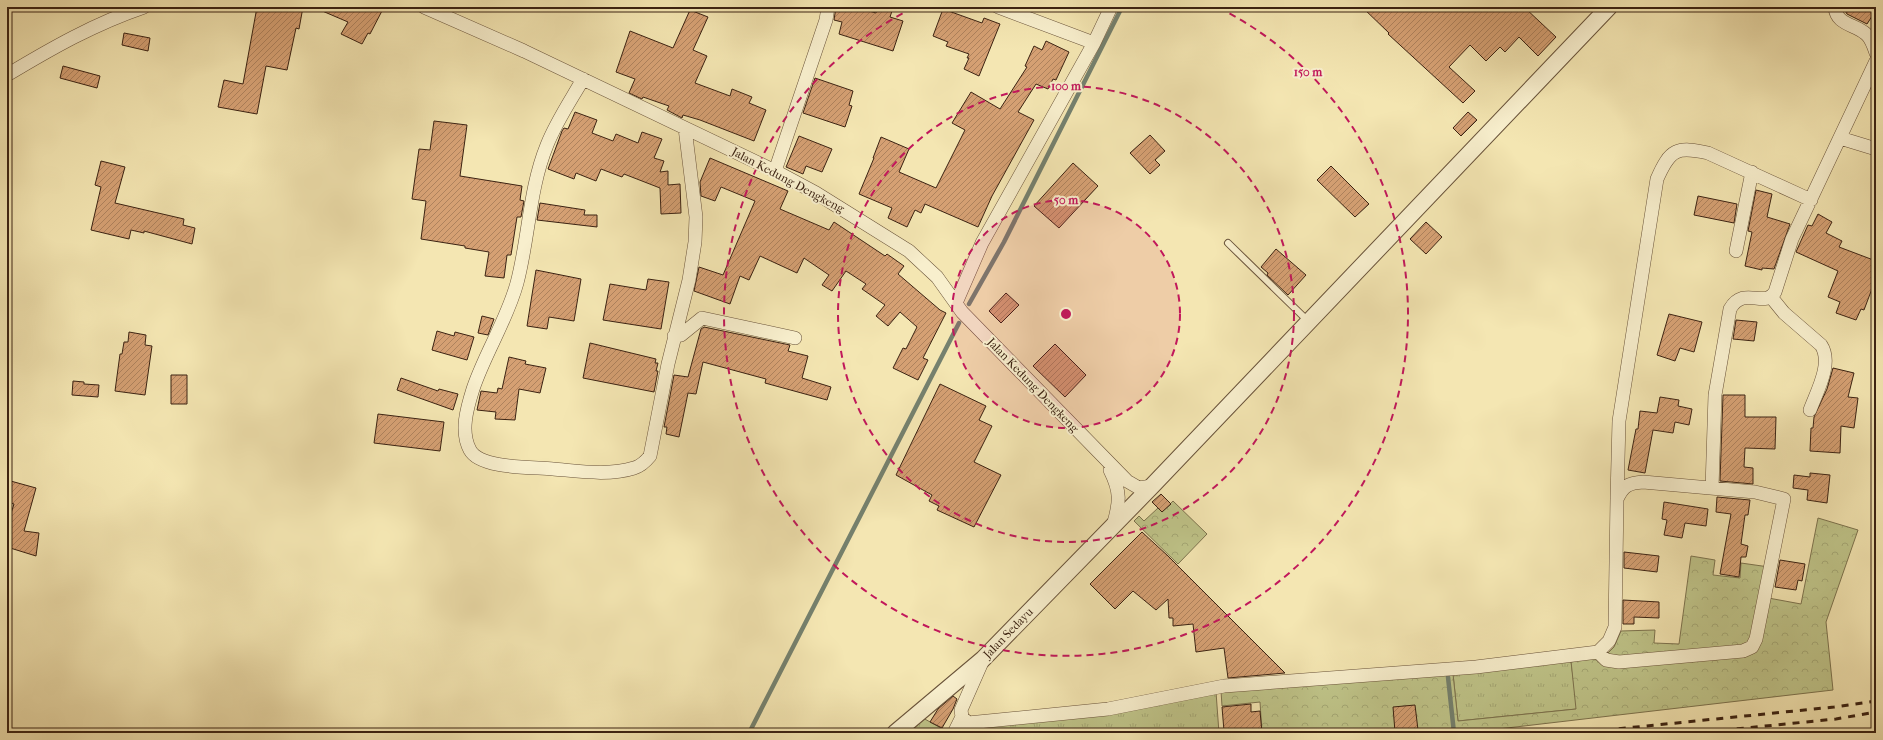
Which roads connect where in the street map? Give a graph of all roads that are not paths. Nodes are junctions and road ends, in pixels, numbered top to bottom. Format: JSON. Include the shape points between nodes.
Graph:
{"nodes":[{"id":1,"x":144,"y":7,"type":"edge"},
{"id":2,"x":424,"y":7,"type":"edge"},
{"id":3,"x":828,"y":7,"type":"edge"},
{"id":4,"x":998,"y":7,"type":"edge"},
{"id":5,"x":1111,"y":7,"type":"edge"},
{"id":6,"x":1609,"y":7,"type":"edge"},
{"id":7,"x":1835,"y":7,"type":"edge"},
{"id":8,"x":1094,"y":43,"type":"junction"},
{"id":9,"x":1876,"y":53,"type":"edge"},
{"id":10,"x":1876,"y":61,"type":"edge"},
{"id":11,"x":7,"y":75,"type":"edge"},
{"id":12,"x":583,"y":79,"type":"junction"},
{"id":13,"x":685,"y":128,"type":"junction"},
{"id":14,"x":1840,"y":138,"type":"junction"},
{"id":15,"x":1876,"y":150,"type":"edge"},
{"id":16,"x":775,"y":171,"type":"junction"},
{"id":17,"x":1752,"y":172,"type":"junction"},
{"id":18,"x":1810,"y":200,"type":"junction"},
{"id":19,"x":1228,"y":243,"type":"dead end"},
{"id":20,"x":1736,"y":251,"type":"dead end"},
{"id":21,"x":1772,"y":297,"type":"junction"},
{"id":22,"x":956,"y":303,"type":"junction"},
{"id":23,"x":1309,"y":322,"type":"junction"},
{"id":24,"x":674,"y":336,"type":"junction"},
{"id":25,"x":795,"y":338,"type":"dead end"},
{"id":26,"x":1810,"y":410,"type":"dead end"},
{"id":27,"x":1105,"y":460,"type":"junction"},
{"id":28,"x":1152,"y":486,"type":"junction"},
{"id":29,"x":1712,"y":488,"type":"junction"},
{"id":30,"x":1617,"y":499,"type":"junction"},
{"id":31,"x":1113,"y":526,"type":"junction"},
{"id":32,"x":1598,"y":652,"type":"junction"},
{"id":33,"x":983,"y":659,"type":"junction"},
{"id":34,"x":962,"y":718,"type":"junction"},
{"id":35,"x":895,"y":733,"type":"edge"},
{"id":36,"x":954,"y":733,"type":"edge"}],
"edges":[{"from":1,"to":11,"type":"street","via":[[67,39]]},
{"from":2,"to":12,"type":"street","name":"Jalan Kedung Dengkeng"},
{"from":3,"to":16,"type":"street","via":[[826,20]]},
{"from":4,"to":8,"type":"street"},
{"from":5,"to":8,"type":"street"},
{"from":6,"to":23,"type":"street","name":"Jalan Sedayu"},
{"from":7,"to":9,"type":"street","via":[[1837,16],[1842,21],[1867,34]]},
{"from":8,"to":22,"type":"street","via":[[982,243]]},
{"from":10,"to":14,"type":"street"},
{"from":12,"to":13,"type":"street","name":"Jalan Kedung Dengkeng"},
{"from":12,"to":24,"type":"street","via":[[547,144],[535,183],[523,257],[513,296],[467,407],[465,438],[470,452],[487,463],[569,470],[614,472],[643,464],[650,456]]},
{"from":13,"to":16,"type":"street","name":"Jalan Kedung Dengkeng"},
{"from":13,"to":24,"type":"street","via":[[696,230],[689,280]]},
{"from":14,"to":15,"type":"street"},
{"from":14,"to":18,"type":"street"},
{"from":16,"to":22,"type":"street","name":"Jalan Kedung Dengkeng","via":[[816,193],[909,251],[937,277]]},
{"from":17,"to":18,"type":"street"},
{"from":17,"to":20,"type":"street"},
{"from":17,"to":30,"type":"street","via":[[1708,153],[1682,149],[1665,160],[1657,179],[1619,422]]},
{"from":18,"to":21,"type":"street","via":[[1792,239]]},
{"from":19,"to":23,"type":"lane"},
{"from":21,"to":26,"type":"street","via":[[1784,313],[1825,350],[1825,367]]},
{"from":21,"to":29,"type":"street","via":[[1743,298],[1737,300],[1730,309],[1715,395]]},
{"from":22,"to":27,"type":"street","name":"Jalan Kedung Dengkeng"},
{"from":23,"to":28,"type":"street","name":"Jalan Sedayu"},
{"from":24,"to":25,"type":"street","via":[[681,335],[702,318]]},
{"from":27,"to":28,"type":"street","via":[[1133,485],[1146,488]]},
{"from":27,"to":31,"type":"street","via":[[1118,485],[1119,503]]},
{"from":28,"to":31,"type":"street","name":"Jalan Sedayu"},
{"from":29,"to":30,"type":"street","via":[[1630,483],[1622,488]]},
{"from":29,"to":32,"type":"street","via":[[1755,492],[1784,499],[1756,639],[1752,647],[1743,651],[1619,662],[1606,660]]},
{"from":30,"to":32,"type":"street","via":[[1615,627],[1609,641]]},
{"from":31,"to":33,"type":"street","name":"Jalan Sedayu"},
{"from":32,"to":34,"type":"street","via":[[1476,667],[1224,686],[1108,709],[977,723],[968,723]]},
{"from":33,"to":34,"type":"street","via":[[963,702]]},
{"from":33,"to":35,"type":"street","name":"Jalan Sedayu"},
{"from":34,"to":36,"type":"street"}]}
